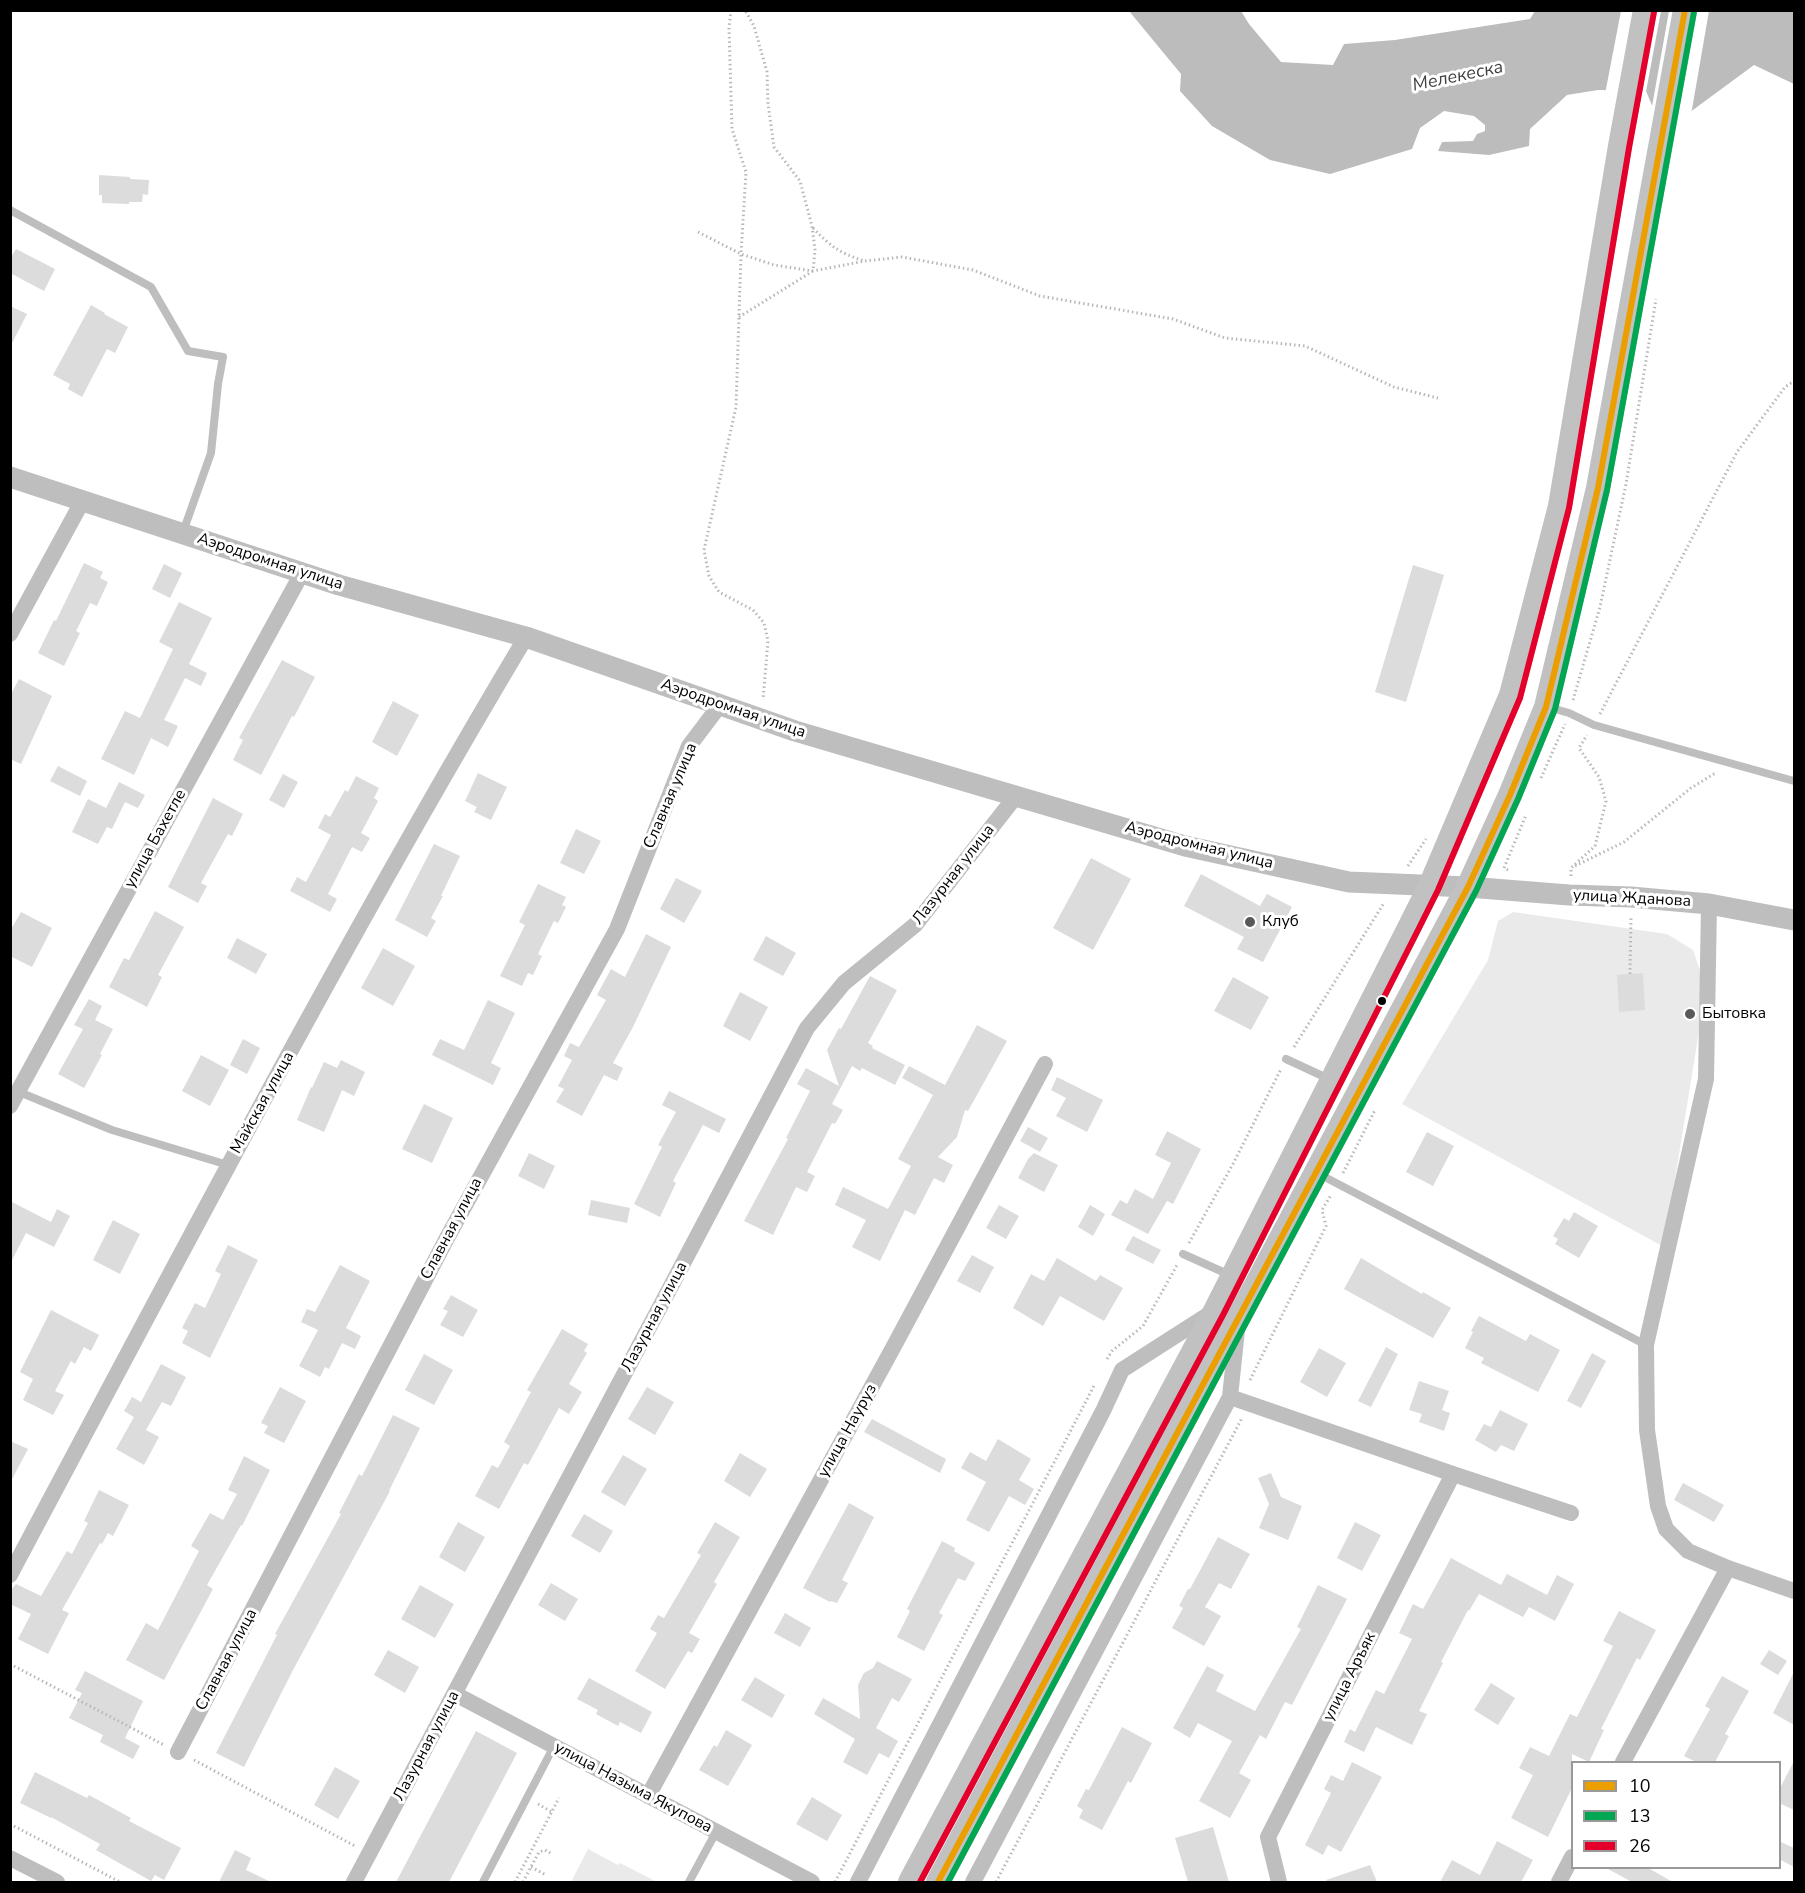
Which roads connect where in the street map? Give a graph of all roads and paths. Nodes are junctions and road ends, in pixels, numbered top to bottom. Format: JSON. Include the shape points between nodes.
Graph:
{"nodes":[{"id":1,"x":731,"y":10,"type":"edge"},
{"id":2,"x":745,"y":10,"type":"edge"},
{"id":3,"x":1645,"y":10,"type":"edge"},
{"id":4,"x":1685,"y":10,"type":"edge"},
{"id":5,"x":10,"y":210,"type":"edge"},
{"id":6,"x":812,"y":226,"type":"junction"},
{"id":7,"x":698,"y":232,"type":"dead end"},
{"id":8,"x":741,"y":254,"type":"junction"},
{"id":9,"x":865,"y":261,"type":"junction"},
{"id":10,"x":813,"y":271,"type":"junction"},
{"id":11,"x":739,"y":318,"type":"junction"},
{"id":12,"x":1794,"y":381,"type":"edge"},
{"id":13,"x":1438,"y":398,"type":"dead end"},
{"id":14,"x":10,"y":477,"type":"edge"},
{"id":15,"x":83,"y":500,"type":"junction"},
{"id":16,"x":182,"y":533,"type":"junction"},
{"id":17,"x":302,"y":573,"type":"junction"},
{"id":18,"x":10,"y":634,"type":"edge"},
{"id":19,"x":526,"y":637,"type":"junction"},
{"id":20,"x":720,"y":705,"type":"junction"},
{"id":21,"x":1545,"y":707,"type":"junction"},
{"id":22,"x":762,"y":720,"type":"junction"},
{"id":23,"x":1594,"y":725,"type":"junction"},
{"id":24,"x":1733,"y":763,"type":"junction"},
{"id":25,"x":1794,"y":781,"type":"edge"},
{"id":26,"x":1016,"y":796,"type":"junction"},
{"id":27,"x":1431,"y":831,"type":"dead end"},
{"id":28,"x":1407,"y":868,"type":"dead end"},
{"id":29,"x":1571,"y":868,"type":"junction"},
{"id":30,"x":1430,"y":886,"type":"junction"},
{"id":31,"x":1468,"y":887,"type":"junction"},
{"id":32,"x":1569,"y":896,"type":"junction"},
{"id":33,"x":1631,"y":897,"type":"junction"},
{"id":34,"x":1708,"y":904,"type":"junction"},
{"id":35,"x":1794,"y":920,"type":"edge"},
{"id":36,"x":1630,"y":974,"type":"dead end"},
{"id":37,"x":1286,"y":1059,"type":"dead end"},
{"id":38,"x":1045,"y":1064,"type":"dead end"},
{"id":39,"x":1331,"y":1080,"type":"junction"},
{"id":40,"x":15,"y":1099,"type":"edge"},
{"id":41,"x":1375,"y":1110,"type":"dead end"},
{"id":42,"x":228,"y":1165,"type":"junction"},
{"id":43,"x":1316,"y":1172,"type":"junction"},
{"id":44,"x":1338,"y":1184,"type":"junction"},
{"id":45,"x":1183,"y":1254,"type":"dead end"},
{"id":46,"x":1232,"y":1276,"type":"junction"},
{"id":47,"x":1215,"y":1311,"type":"junction"},
{"id":48,"x":1238,"y":1317,"type":"junction"},
{"id":49,"x":1646,"y":1345,"type":"junction"},
{"id":50,"x":1230,"y":1397,"type":"junction"},
{"id":51,"x":1249,"y":1405,"type":"junction"},
{"id":52,"x":1453,"y":1474,"type":"junction"},
{"id":53,"x":1571,"y":1513,"type":"dead end"},
{"id":54,"x":1728,"y":1568,"type":"junction"},
{"id":55,"x":10,"y":1575,"type":"edge"},
{"id":56,"x":1794,"y":1591,"type":"edge"},
{"id":57,"x":455,"y":1694,"type":"junction"},
{"id":58,"x":554,"y":1746,"type":"junction"},
{"id":59,"x":178,"y":1752,"type":"dead end"},
{"id":60,"x":1624,"y":1761,"type":"edge"},
{"id":61,"x":648,"y":1796,"type":"junction"},
{"id":62,"x":559,"y":1798,"type":"dead end"},
{"id":63,"x":10,"y":1824,"type":"edge"},
{"id":64,"x":716,"y":1832,"type":"junction"},
{"id":65,"x":552,"y":1854,"type":"dead end"},
{"id":66,"x":529,"y":1855,"type":"junction"},
{"id":67,"x":10,"y":1858,"type":"edge"},
{"id":68,"x":536,"y":1859,"type":"junction"},
{"id":69,"x":1571,"y":1859,"type":"edge"},
{"id":70,"x":531,"y":1867,"type":"junction"},
{"id":71,"x":546,"y":1875,"type":"dead end"},
{"id":72,"x":57,"y":1882,"type":"edge"},
{"id":73,"x":120,"y":1882,"type":"edge"},
{"id":74,"x":354,"y":1882,"type":"edge"},
{"id":75,"x":483,"y":1882,"type":"edge"},
{"id":76,"x":516,"y":1882,"type":"edge"},
{"id":77,"x":523,"y":1882,"type":"edge"},
{"id":78,"x":689,"y":1882,"type":"edge"},
{"id":79,"x":808,"y":1882,"type":"edge"},
{"id":80,"x":858,"y":1882,"type":"edge"},
{"id":81,"x":910,"y":1882,"type":"edge"},
{"id":82,"x":939,"y":1882,"type":"edge"},
{"id":83,"x":972,"y":1882,"type":"edge"},
{"id":84,"x":996,"y":1882,"type":"edge"},
{"id":85,"x":1279,"y":1882,"type":"edge"},
{"id":86,"x":1559,"y":1882,"type":"edge"}],
"edges":[{"from":1,"to":8,"type":"path","via":[[732,129],[746,172]]},
{"from":2,"to":6,"type":"path","via":[[754,26],[767,72],[774,147],[800,181]]},
{"from":3,"to":30,"type":"main road","via":[[1560,506],[1511,695]]},
{"from":4,"to":21,"type":"main road","via":[[1598,488]]},
{"from":5,"to":16,"type":"lane","via":[[151,286],[188,351],[223,357],[211,453]]},
{"from":6,"to":9,"type":"path","via":[[844,254]]},
{"from":6,"to":10,"type":"path"},
{"from":7,"to":8,"type":"path"},
{"from":8,"to":10,"type":"path"},
{"from":8,"to":11,"type":"path"},
{"from":9,"to":10,"type":"path"},
{"from":9,"to":13,"type":"path","via":[[902,257],[973,270],[1041,296],[1173,319],[1225,338],[1305,346],[1394,387]]},
{"from":10,"to":11,"type":"path"},
{"from":11,"to":22,"type":"path","via":[[736,406],[704,550],[709,576],[719,592],[753,610],[764,623],[768,641]]},
{"from":12,"to":23,"type":"path","via":[[1785,387],[1737,452]]},
{"from":14,"to":15,"type":"street","name":"Аэродромная улица"},
{"from":15,"to":16,"type":"street","name":"Аэродромная улица"},
{"from":15,"to":18,"type":"street"},
{"from":16,"to":17,"type":"street","name":"Аэродромная улица"},
{"from":17,"to":19,"type":"street","name":"Аэродромная улица"},
{"from":17,"to":40,"type":"street","name":"улица Бахетле"},
{"from":19,"to":20,"type":"street","name":"Аэродромная улица"},
{"from":19,"to":42,"type":"street","name":"Майская улица","via":[[449,767]]},
{"from":20,"to":22,"type":"street","name":"Аэродромная улица"},
{"from":20,"to":59,"type":"street","name":"Славная улица","via":[[689,746],[617,929],[447,1238]]},
{"from":21,"to":23,"type":"lane"},
{"from":21,"to":31,"type":"main road"},
{"from":22,"to":26,"type":"street","name":"Аэродромная улица"},
{"from":23,"to":24,"type":"lane"},
{"from":23,"to":29,"type":"path","via":[[1579,748],[1599,777],[1606,801],[1595,846]]},
{"from":24,"to":25,"type":"lane"},
{"from":24,"to":29,"type":"path","via":[[1691,788],[1624,842]]},
{"from":26,"to":30,"type":"street","name":"Аэродромная улица","via":[[1185,846],[1349,882]]},
{"from":26,"to":57,"type":"street","name":"Лазурная улица","via":[[915,925],[844,983],[807,1028]]},
{"from":27,"to":28,"type":"path"},
{"from":29,"to":32,"type":"path"},
{"from":30,"to":31,"type":"street","name":"Аэродромная улица"},
{"from":30,"to":39,"type":"main road"},
{"from":31,"to":32,"type":"street","name":"улица Жданова"},
{"from":31,"to":43,"type":"main road"},
{"from":32,"to":33,"type":"street","name":"улица Жданова"},
{"from":33,"to":34,"type":"street","name":"улица Жданова"},
{"from":33,"to":36,"type":"path"},
{"from":34,"to":35,"type":"street","name":"улица Жданова"},
{"from":34,"to":49,"type":"street","via":[[1706,1078]]},
{"from":37,"to":39,"type":"lane"},
{"from":38,"to":61,"type":"street","name":"улица Науруз"},
{"from":39,"to":46,"type":"main road"},
{"from":40,"to":42,"type":"lane"},
{"from":41,"to":44,"type":"path"},
{"from":42,"to":55,"type":"street","name":"Майская улица"},
{"from":43,"to":44,"type":"lane"},
{"from":43,"to":48,"type":"main road"},
{"from":44,"to":49,"type":"lane"},
{"from":44,"to":51,"type":"path","via":[[1322,1210],[1326,1226],[1247,1386]]},
{"from":45,"to":46,"type":"lane"},
{"from":46,"to":47,"type":"main road"},
{"from":47,"to":80,"type":"street","via":[[1122,1370]]},
{"from":47,"to":81,"type":"main road"},
{"from":48,"to":50,"type":"street"},
{"from":48,"to":82,"type":"main road"},
{"from":49,"to":54,"type":"street","via":[[1647,1430],[1658,1506],[1666,1529],[1688,1551]]},
{"from":50,"to":51,"type":"street"},
{"from":50,"to":83,"type":"street"},
{"from":51,"to":52,"type":"street"},
{"from":51,"to":84,"type":"path"},
{"from":52,"to":53,"type":"street"},
{"from":52,"to":85,"type":"street","name":"улица Аръяк","via":[[1268,1837]]},
{"from":54,"to":56,"type":"street"},
{"from":54,"to":60,"type":"street"},
{"from":57,"to":58,"type":"street","name":"улица Назыма Якупова"},
{"from":57,"to":74,"type":"street","name":"Лазурная улица"},
{"from":58,"to":61,"type":"street","name":"улица Назыма Якупова"},
{"from":58,"to":75,"type":"lane"},
{"from":61,"to":64,"type":"street","name":"улица Назыма Якупова"},
{"from":62,"to":66,"type":"path"},
{"from":63,"to":73,"type":"path"},
{"from":64,"to":78,"type":"lane"},
{"from":64,"to":79,"type":"street","name":"улица Назыма Якупова"},
{"from":65,"to":68,"type":"path","via":[[542,1850]]},
{"from":66,"to":68,"type":"path"},
{"from":66,"to":76,"type":"path"},
{"from":67,"to":72,"type":"street"},
{"from":68,"to":70,"type":"path"},
{"from":69,"to":86,"type":"street"},
{"from":70,"to":71,"type":"path"},
{"from":70,"to":77,"type":"path"}]}
